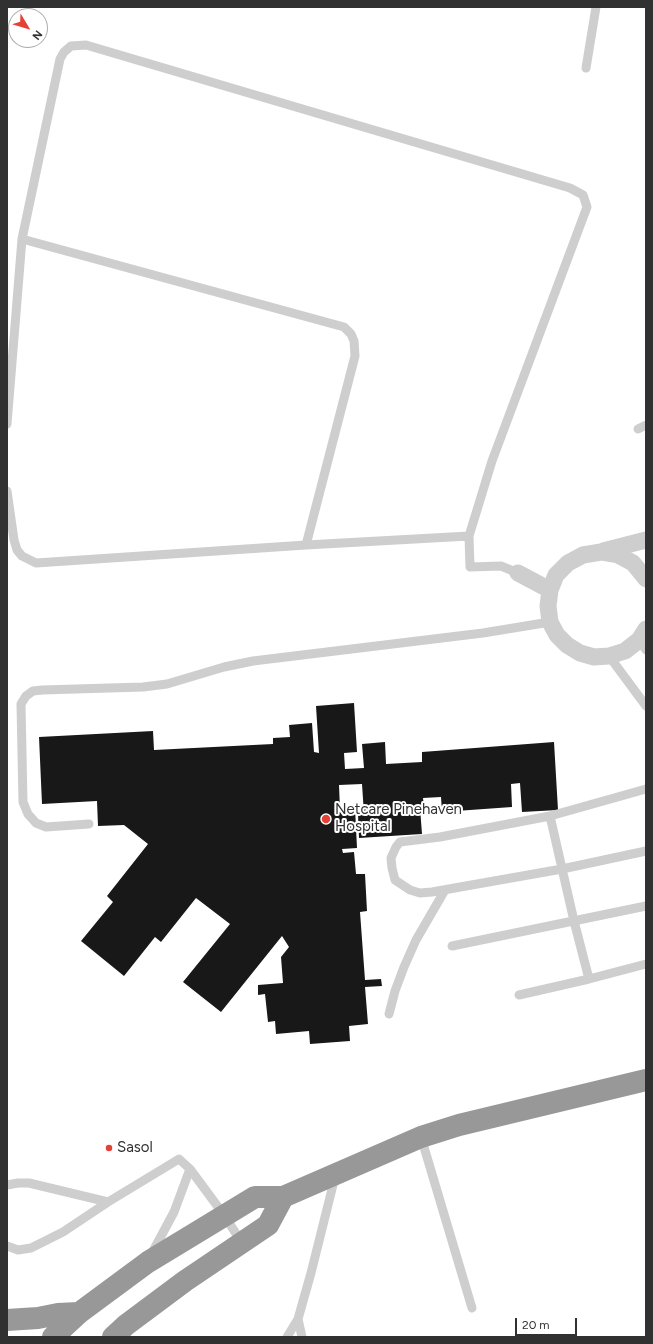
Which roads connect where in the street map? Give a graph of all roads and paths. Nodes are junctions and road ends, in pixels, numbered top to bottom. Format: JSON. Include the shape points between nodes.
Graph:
{"nodes":[{"id":1,"x":596,"y":7,"type":"edge"},
{"id":2,"x":586,"y":68,"type":"dead end"},
{"id":3,"x":22,"y":240,"type":"junction"},
{"id":4,"x":7,"y":424,"type":"edge"},
{"id":5,"x":7,"y":491,"type":"edge"},
{"id":6,"x":469,"y":536,"type":"junction"},
{"id":7,"x":646,"y":540,"type":"edge"},
{"id":8,"x":306,"y":545,"type":"junction"},
{"id":9,"x":601,"y":552,"type":"junction"},
{"id":10,"x":518,"y":573,"type":"joint"},
{"id":11,"x":646,"y":579,"type":"edge"},
{"id":12,"x":550,"y":590,"type":"junction"},
{"id":13,"x":550,"y":622,"type":"junction"},
{"id":14,"x":644,"y":640,"type":"edge"},
{"id":15,"x":609,"y":656,"type":"junction"},
{"id":16,"x":646,"y":706,"type":"edge"},
{"id":17,"x":646,"y":789,"type":"edge"},
{"id":18,"x":550,"y":816,"type":"junction"},
{"id":19,"x":89,"y":824,"type":"dead end"},
{"id":20,"x":646,"y":852,"type":"edge"},
{"id":21,"x":562,"y":869,"type":"junction"},
{"id":22,"x":444,"y":890,"type":"junction"},
{"id":23,"x":646,"y":906,"type":"edge"},
{"id":24,"x":574,"y":921,"type":"junction"},
{"id":25,"x":452,"y":946,"type":"dead end"},
{"id":26,"x":646,"y":964,"type":"edge"},
{"id":27,"x":589,"y":979,"type":"junction"},
{"id":28,"x":519,"y":995,"type":"dead end"},
{"id":29,"x":389,"y":1014,"type":"dead end"},
{"id":30,"x":646,"y":1080,"type":"edge"},
{"id":31,"x":421,"y":1137,"type":"junction"},
{"id":32,"x":190,"y":1169,"type":"junction"},
{"id":33,"x":336,"y":1174,"type":"junction"},
{"id":34,"x":7,"y":1185,"type":"edge"},
{"id":35,"x":283,"y":1197,"type":"junction"},
{"id":36,"x":108,"y":1202,"type":"junction"},
{"id":37,"x":224,"y":1215,"type":"junction"},
{"id":38,"x":242,"y":1243,"type":"junction"},
{"id":39,"x":7,"y":1246,"type":"edge"},
{"id":40,"x":148,"y":1262,"type":"junction"},
{"id":41,"x":472,"y":1308,"type":"dead end"},
{"id":42,"x":79,"y":1313,"type":"junction"},
{"id":43,"x":298,"y":1319,"type":"junction"},
{"id":44,"x":7,"y":1320,"type":"edge"},
{"id":45,"x":53,"y":1337,"type":"edge"},
{"id":46,"x":113,"y":1337,"type":"edge"},
{"id":47,"x":287,"y":1337,"type":"edge"},
{"id":48,"x":302,"y":1337,"type":"edge"}],
"edges":[{"from":1,"to":2,"type":"lane"},
{"from":3,"to":4,"type":"lane"},
{"from":3,"to":6,"type":"lane","via":[[60,59],[71,46],[86,45],[570,188],[583,195],[587,207],[492,461]]},
{"from":3,"to":8,"type":"lane","via":[[344,327],[351,334],[355,356]]},
{"from":5,"to":8,"type":"lane","via":[[17,550],[22,556],[36,563]]},
{"from":6,"to":8,"type":"lane"},
{"from":6,"to":10,"type":"lane","via":[[470,567],[501,566]]},
{"from":7,"to":9,"type":"street"},
{"from":9,"to":11,"type":"street","via":[[618,555],[633,563]]},
{"from":9,"to":12,"type":"street","via":[[584,554],[568,563],[556,575]]},
{"from":10,"to":12,"type":"street"},
{"from":12,"to":13,"type":"street"},
{"from":13,"to":15,"type":"street","via":[[557,635],[580,653],[594,657]]},
{"from":13,"to":19,"type":"lane","via":[[483,633],[253,661],[167,684],[33,691],[21,704],[23,802],[28,814],[36,823],[46,827]]},
{"from":14,"to":15,"type":"street","via":[[625,651]]},
{"from":15,"to":16,"type":"lane"},
{"from":17,"to":18,"type":"lane"},
{"from":18,"to":21,"type":"lane"},
{"from":18,"to":22,"type":"lane","via":[[400,842],[391,858],[395,880],[420,893]]},
{"from":20,"to":21,"type":"lane"},
{"from":21,"to":22,"type":"lane"},
{"from":21,"to":24,"type":"lane"},
{"from":22,"to":29,"type":"lane","via":[[404,967]]},
{"from":23,"to":24,"type":"lane"},
{"from":24,"to":25,"type":"lane"},
{"from":24,"to":27,"type":"lane"},
{"from":26,"to":27,"type":"lane"},
{"from":27,"to":28,"type":"lane"},
{"from":30,"to":31,"type":"highway","via":[[459,1125]]},
{"from":31,"to":33,"type":"highway"},
{"from":31,"to":41,"type":"lane"},
{"from":32,"to":36,"type":"lane","via":[[179,1159]]},
{"from":32,"to":37,"type":"lane"},
{"from":32,"to":40,"type":"lane","via":[[174,1212]]},
{"from":33,"to":35,"type":"highway"},
{"from":33,"to":43,"type":"lane"},
{"from":34,"to":36,"type":"lane","via":[[29,1183]]},
{"from":35,"to":37,"type":"highway","via":[[255,1197]]},
{"from":35,"to":38,"type":"highway","via":[[268,1225]]},
{"from":36,"to":39,"type":"lane","via":[[63,1232],[31,1248],[18,1250]]},
{"from":37,"to":38,"type":"lane"},
{"from":37,"to":40,"type":"highway"},
{"from":38,"to":46,"type":"highway","via":[[185,1281]]},
{"from":40,"to":42,"type":"highway"},
{"from":42,"to":44,"type":"highway"},
{"from":42,"to":45,"type":"highway"},
{"from":43,"to":47,"type":"lane"},
{"from":43,"to":48,"type":"lane"}]}
